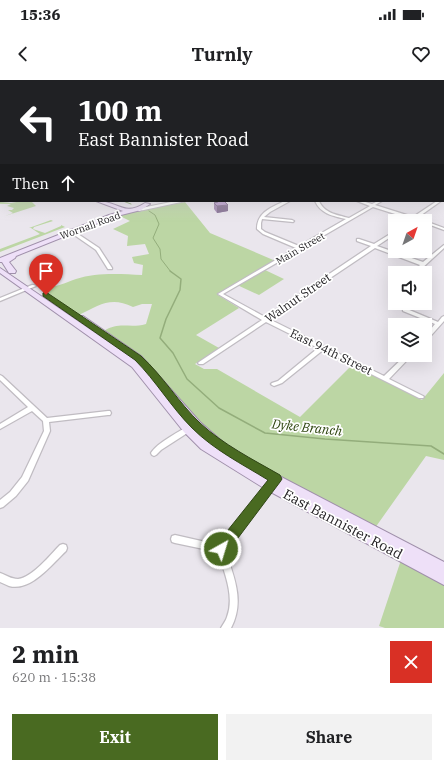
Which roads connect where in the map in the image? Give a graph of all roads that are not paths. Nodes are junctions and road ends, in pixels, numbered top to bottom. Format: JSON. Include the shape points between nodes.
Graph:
{"nodes":[{"id":1,"x":101,"y":202,"type":"edge"},
{"id":2,"x":145,"y":202,"type":"edge"},
{"id":3,"x":178,"y":202,"type":"edge"},
{"id":4,"x":286,"y":202,"type":"edge"},
{"id":5,"x":317,"y":202,"type":"edge"},
{"id":6,"x":361,"y":202,"type":"edge"},
{"id":7,"x":378,"y":202,"type":"edge"},
{"id":8,"x":438,"y":202,"type":"edge"},
{"id":9,"x":109,"y":205,"type":"junction"},
{"id":10,"x":371,"y":206,"type":"junction"},
{"id":11,"x":139,"y":209,"type":"junction"},
{"id":12,"x":120,"y":210,"type":"junction"},
{"id":13,"x":129,"y":211,"type":"junction"},
{"id":14,"x":108,"y":213,"type":"junction"},
{"id":15,"x":394,"y":214,"type":"edge"},
{"id":16,"x":421,"y":214,"type":"edge"},
{"id":17,"x":262,"y":218,"type":"junction"},
{"id":18,"x":349,"y":219,"type":"junction"},
{"id":19,"x":292,"y":221,"type":"dead end"},
{"id":20,"x":432,"y":225,"type":"edge"},
{"id":21,"x":444,"y":229,"type":"edge"},
{"id":22,"x":71,"y":231,"type":"junction"},
{"id":23,"x":388,"y":237,"type":"edge"},
{"id":24,"x":358,"y":240,"type":"dead end"},
{"id":25,"x":33,"y":246,"type":"junction"},
{"id":26,"x":374,"y":246,"type":"junction"},
{"id":27,"x":444,"y":246,"type":"edge"},
{"id":28,"x":300,"y":248,"type":"junction"},
{"id":29,"x":0,"y":255,"type":"edge"},
{"id":30,"x":0,"y":260,"type":"edge"},
{"id":31,"x":0,"y":263,"type":"edge"},
{"id":32,"x":423,"y":264,"type":"joint"},
{"id":33,"x":110,"y":268,"type":"dead end"},
{"id":34,"x":0,"y":270,"type":"edge"},
{"id":35,"x":12,"y":271,"type":"junction"},
{"id":36,"x":30,"y":287,"type":"junction"},
{"id":37,"x":220,"y":294,"type":"joint"},
{"id":38,"x":0,"y":300,"type":"edge"},
{"id":39,"x":405,"y":310,"type":"dead end"},
{"id":40,"x":444,"y":318,"type":"edge"},
{"id":41,"x":266,"y":320,"type":"junction"},
{"id":42,"x":438,"y":324,"type":"junction"},
{"id":43,"x":432,"y":331,"type":"edge"},
{"id":44,"x":322,"y":348,"type":"junction"},
{"id":45,"x":402,"y":362,"type":"edge"},
{"id":46,"x":201,"y":363,"type":"dead end"},
{"id":47,"x":0,"y":377,"type":"edge"},
{"id":48,"x":385,"y":379,"type":"junction"},
{"id":49,"x":274,"y":384,"type":"dead end"},
{"id":50,"x":421,"y":397,"type":"dead end"},
{"id":51,"x":33,"y":407,"type":"junction"},
{"id":52,"x":108,"y":413,"type":"dead end"},
{"id":53,"x":46,"y":420,"type":"junction"},
{"id":54,"x":0,"y":427,"type":"edge"},
{"id":55,"x":192,"y":427,"type":"junction"},
{"id":56,"x":154,"y":453,"type":"dead end"},
{"id":57,"x":273,"y":482,"type":"junction"},
{"id":58,"x":0,"y":505,"type":"edge"},
{"id":59,"x":175,"y":539,"type":"dead end"},
{"id":60,"x":63,"y":548,"type":"dead end"},
{"id":61,"x":221,"y":549,"type":"junction"},
{"id":62,"x":444,"y":569,"type":"edge"},
{"id":63,"x":0,"y":577,"type":"edge"},
{"id":64,"x":444,"y":578,"type":"edge"},
{"id":65,"x":226,"y":628,"type":"edge"}],
"edges":[{"from":1,"to":9,"type":"main road"},
{"from":2,"to":11,"type":"main road"},
{"from":2,"to":12,"type":"main road","name":"Wornall Road"},
{"from":3,"to":11,"type":"main road","name":"Wornall Road"},
{"from":4,"to":17,"type":"street","via":[[271,209]]},
{"from":5,"to":18,"type":"street","via":[[319,207],[326,212]]},
{"from":6,"to":10,"type":"street"},
{"from":7,"to":10,"type":"street","name":"Main Street"},
{"from":8,"to":16,"type":"street"},
{"from":9,"to":12,"type":"main road"},
{"from":9,"to":14,"type":"main road","via":[[112,208]]},
{"from":10,"to":15,"type":"street"},
{"from":10,"to":18,"type":"street","name":"Main Street"},
{"from":11,"to":13,"type":"main road","name":"Wornall Road"},
{"from":12,"to":13,"type":"main road"},
{"from":12,"to":14,"type":"main road","name":"Wornall Road"},
{"from":13,"to":22,"type":"main road","name":"Wornall Road"},
{"from":14,"to":29,"type":"main road","name":"Wornall Road"},
{"from":17,"to":19,"type":"street"},
{"from":17,"to":28,"type":"street","via":[[258,226],[263,232]]},
{"from":18,"to":28,"type":"street","name":"Main Street"},
{"from":20,"to":21,"type":"street"},
{"from":22,"to":25,"type":"main road","name":"Wornall Road"},
{"from":22,"to":33,"type":"street","via":[[98,249]]},
{"from":23,"to":26,"type":"street","name":"Walnut Street"},
{"from":24,"to":26,"type":"street"},
{"from":25,"to":30,"type":"main road","name":"Wornall Road"},
{"from":25,"to":35,"type":"main road","via":[[6,260]]},
{"from":26,"to":32,"type":"street"},
{"from":26,"to":41,"type":"street","name":"Walnut Street"},
{"from":27,"to":32,"type":"street"},
{"from":28,"to":37,"type":"street","name":"Main Street"},
{"from":31,"to":35,"type":"main road"},
{"from":34,"to":36,"type":"main road"},
{"from":35,"to":36,"type":"main road"},
{"from":36,"to":38,"type":"street"},
{"from":36,"to":55,"type":"main road","name":"East Bannister Road","via":[[125,352]]},
{"from":37,"to":41,"type":"street","name":"East 94th Street"},
{"from":39,"to":42,"type":"street"},
{"from":40,"to":42,"type":"street"},
{"from":41,"to":44,"type":"street","name":"East 94th Street"},
{"from":41,"to":46,"type":"street","name":"Walnut Street"},
{"from":42,"to":43,"type":"street"},
{"from":44,"to":48,"type":"street","name":"East 94th Street"},
{"from":44,"to":49,"type":"street"},
{"from":45,"to":48,"type":"street"},
{"from":47,"to":51,"type":"street"},
{"from":48,"to":50,"type":"street","name":"East 94th Street"},
{"from":51,"to":53,"type":"street"},
{"from":51,"to":54,"type":"street"},
{"from":52,"to":53,"type":"street"},
{"from":53,"to":58,"type":"street","via":[[47,431],[25,479]]},
{"from":55,"to":56,"type":"street"},
{"from":55,"to":57,"type":"main road","name":"East Bannister Road","via":[[205,446]]},
{"from":57,"to":61,"type":"street"},
{"from":57,"to":62,"type":"main road","name":"East Bannister Road"},
{"from":57,"to":64,"type":"main road","name":"East Bannister Road"},
{"from":59,"to":61,"type":"street"},
{"from":60,"to":63,"type":"street","via":[[24,582],[12,584]]},
{"from":61,"to":65,"type":"street","via":[[234,594],[233,612]]}]}
